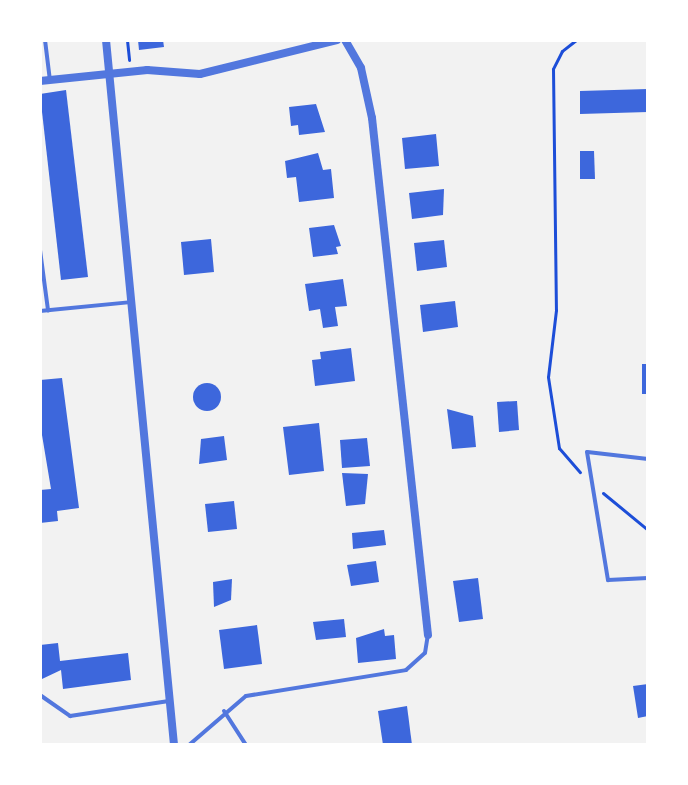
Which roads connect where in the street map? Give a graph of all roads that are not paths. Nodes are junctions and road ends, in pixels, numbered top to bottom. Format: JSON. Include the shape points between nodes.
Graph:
{"nodes":[{"id":1,"x":45,"y":40,"type":"edge"},
{"id":2,"x":106,"y":40,"type":"edge"},
{"id":3,"x":337,"y":40,"type":"edge"},
{"id":4,"x":345,"y":40,"type":"edge"},
{"id":5,"x":321,"y":41,"type":"edge"},
{"id":6,"x":110,"y":74,"type":"junction"},
{"id":7,"x":45,"y":81,"type":"edge"},
{"id":8,"x":40,"y":250,"type":"edge"},
{"id":9,"x":131,"y":302,"type":"junction"},
{"id":10,"x":48,"y":310,"type":"junction"},
{"id":11,"x":40,"y":311,"type":"edge"},
{"id":12,"x":648,"y":459,"type":"edge"},
{"id":13,"x":648,"y":578,"type":"edge"},
{"id":14,"x":428,"y":635,"type":"joint"},
{"id":15,"x":40,"y":695,"type":"edge"},
{"id":16,"x":169,"y":701,"type":"junction"},
{"id":17,"x":224,"y":711,"type":"junction"},
{"id":18,"x":174,"y":745,"type":"edge"},
{"id":19,"x":189,"y":745,"type":"edge"},
{"id":20,"x":246,"y":745,"type":"edge"}],
"edges":[{"from":1,"to":7,"type":"lane"},
{"from":2,"to":6,"type":"street"},
{"from":3,"to":5,"type":"street"},
{"from":4,"to":14,"type":"street","via":[[361,68],[372,118]]},
{"from":5,"to":6,"type":"street","via":[[282,57],[200,74]]},
{"from":6,"to":7,"type":"street"},
{"from":6,"to":9,"type":"street"},
{"from":8,"to":10,"type":"lane"},
{"from":9,"to":10,"type":"lane"},
{"from":9,"to":16,"type":"street"},
{"from":10,"to":11,"type":"lane"},
{"from":12,"to":13,"type":"lane","via":[[587,452],[608,580]]},
{"from":14,"to":17,"type":"lane","via":[[425,653],[406,670],[258,693]]},
{"from":15,"to":16,"type":"lane","via":[[70,716]]},
{"from":16,"to":18,"type":"street"},
{"from":17,"to":19,"type":"lane"},
{"from":17,"to":20,"type":"lane"}]}
